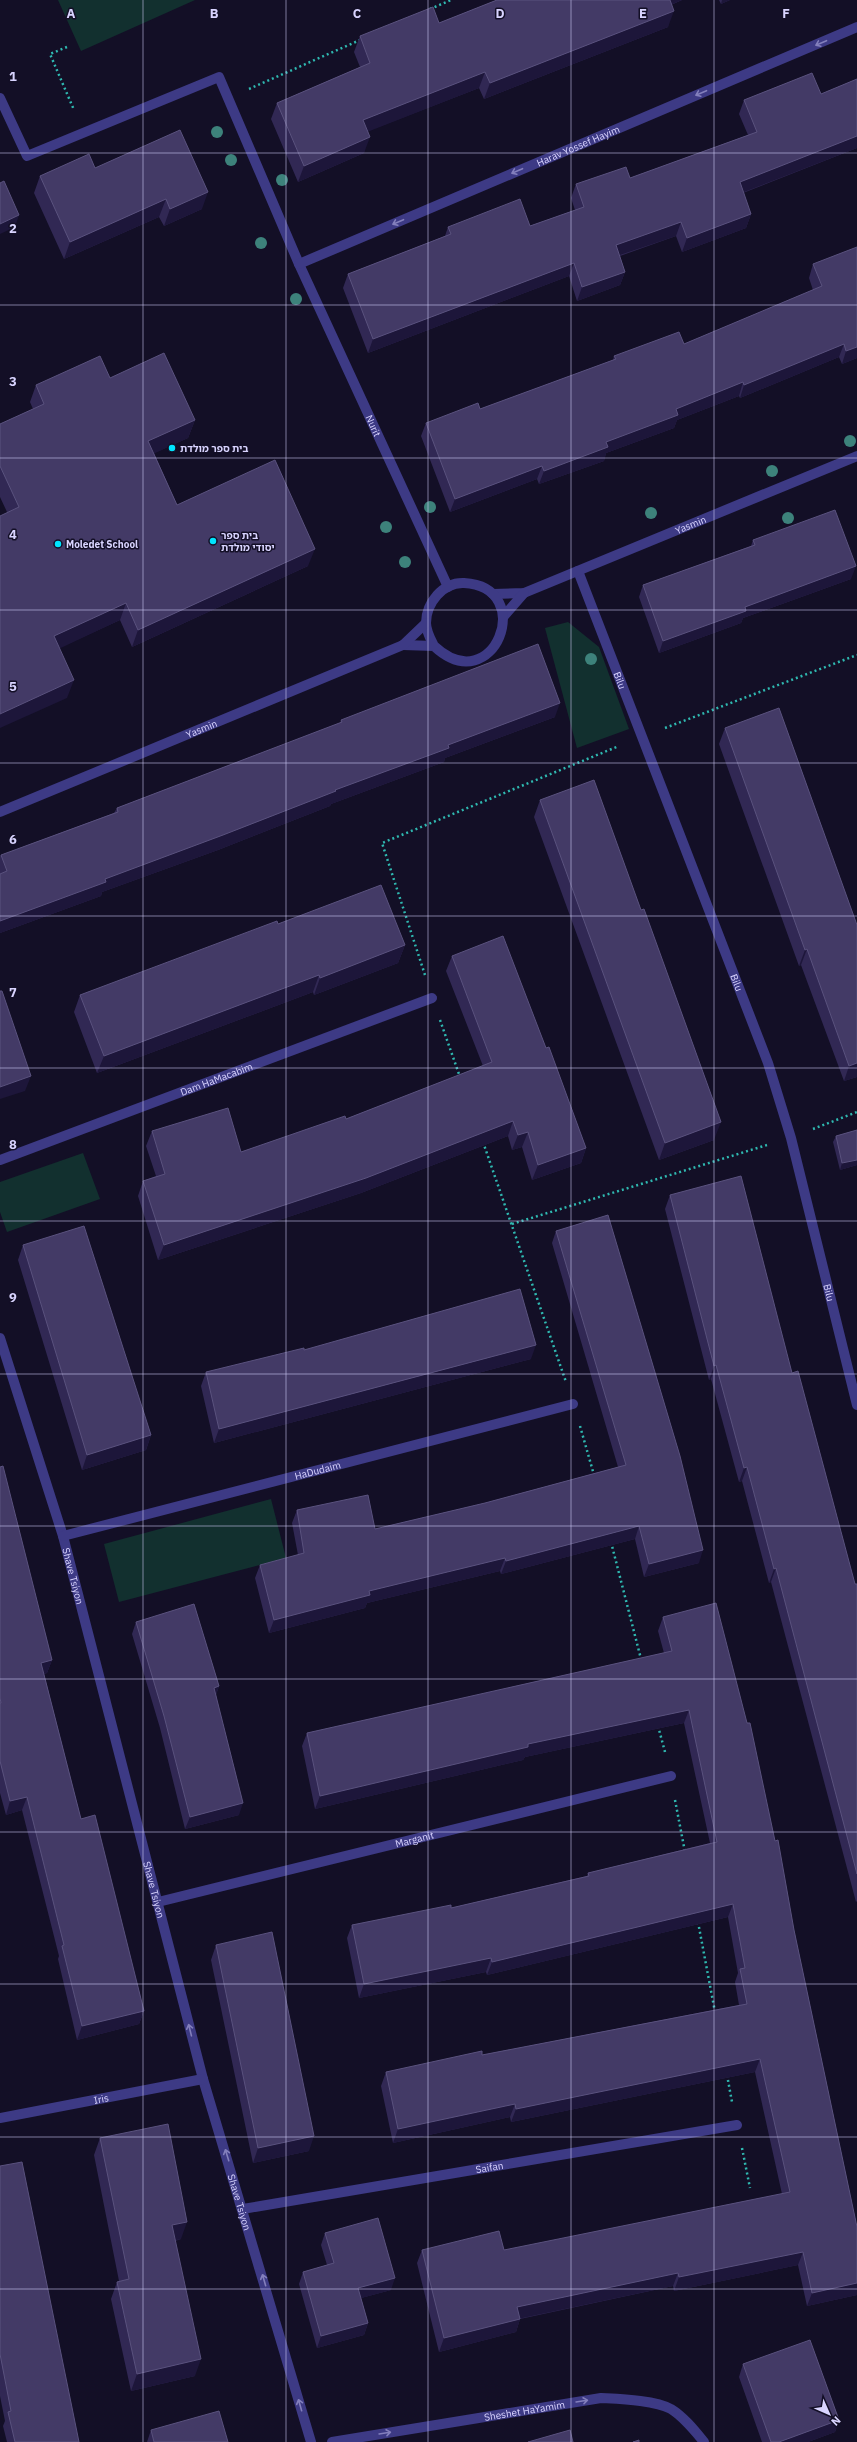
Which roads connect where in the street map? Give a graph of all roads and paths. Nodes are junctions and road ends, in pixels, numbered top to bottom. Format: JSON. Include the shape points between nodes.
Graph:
{"nodes":[{"id":1,"x":451,"y":0,"type":"edge"},
{"id":2,"x":429,"y":10,"type":"edge"},
{"id":3,"x":857,"y":28,"type":"edge"},
{"id":4,"x":364,"y":38,"type":"edge"},
{"id":5,"x":67,"y":47,"type":"dead end"},
{"id":6,"x":0,"y":98,"type":"edge"},
{"id":7,"x":227,"y":99,"type":"junction"},
{"id":8,"x":84,"y":132,"type":"junction"},
{"id":9,"x":299,"y":264,"type":"junction"},
{"id":10,"x":857,"y":456,"type":"edge"},
{"id":11,"x":578,"y":571,"type":"junction"},
{"id":12,"x":448,"y":587,"type":"junction"},
{"id":13,"x":524,"y":593,"type":"junction"},
{"id":14,"x":493,"y":594,"type":"junction"},
{"id":15,"x":504,"y":616,"type":"junction"},
{"id":16,"x":426,"y":623,"type":"junction"},
{"id":17,"x":403,"y":645,"type":"junction"},
{"id":18,"x":434,"y":646,"type":"junction"},
{"id":19,"x":0,"y":812,"type":"edge"},
{"id":20,"x":382,"y":843,"type":"dead end"},
{"id":21,"x":432,"y":998,"type":"junction"},
{"id":22,"x":462,"y":1081,"type":"edge"},
{"id":23,"x":857,"y":1112,"type":"edge"},
{"id":24,"x":791,"y":1138,"type":"junction"},
{"id":25,"x":483,"y":1141,"type":"edge"},
{"id":26,"x":0,"y":1160,"type":"edge"},
{"id":27,"x":512,"y":1224,"type":"junction"},
{"id":28,"x":0,"y":1338,"type":"edge"},
{"id":29,"x":4,"y":1366,"type":"edge"},
{"id":30,"x":573,"y":1404,"type":"junction"},
{"id":31,"x":857,"y":1405,"type":"edge"},
{"id":32,"x":595,"y":1476,"type":"edge"},
{"id":33,"x":63,"y":1536,"type":"junction"},
{"id":34,"x":610,"y":1538,"type":"edge"},
{"id":35,"x":641,"y":1660,"type":"edge"},
{"id":36,"x":657,"y":1722,"type":"edge"},
{"id":37,"x":670,"y":1776,"type":"junction"},
{"id":38,"x":685,"y":1853,"type":"edge"},
{"id":39,"x":158,"y":1902,"type":"junction"},
{"id":40,"x":697,"y":1915,"type":"edge"},
{"id":41,"x":716,"y":2016,"type":"edge"},
{"id":42,"x":726,"y":2070,"type":"edge"},
{"id":43,"x":203,"y":2079,"type":"junction"},
{"id":44,"x":0,"y":2118,"type":"edge"},
{"id":45,"x":737,"y":2125,"type":"junction"},
{"id":46,"x":750,"y":2188,"type":"dead end"},
{"id":47,"x":243,"y":2209,"type":"junction"},
{"id":48,"x":311,"y":2442,"type":"edge"},
{"id":49,"x":332,"y":2442,"type":"edge"},
{"id":50,"x":704,"y":2442,"type":"edge"}],
"edges":[{"from":1,"to":2,"type":"path"},
{"from":3,"to":9,"type":"street","name":"Harav Yossef Hayim","one_way":true},
{"from":4,"to":7,"type":"path"},
{"from":5,"to":8,"type":"path","via":[[50,54]]},
{"from":6,"to":8,"type":"street","via":[[27,156]]},
{"from":7,"to":8,"type":"street","name":"Nurit","via":[[219,77]]},
{"from":7,"to":9,"type":"street","name":"Nurit"},
{"from":9,"to":12,"type":"street","name":"Nurit"},
{"from":10,"to":11,"type":"street","name":"Yasmin"},
{"from":11,"to":13,"type":"street","name":"Yasmin"},
{"from":11,"to":24,"type":"street","name":"Bilu","via":[[768,1063]]},
{"from":12,"to":14,"type":"street","via":[[472,583]]},
{"from":12,"to":16,"type":"street","via":[[432,602]]},
{"from":13,"to":14,"type":"street","name":"Yasmin"},
{"from":13,"to":15,"type":"street","name":"Yasmin"},
{"from":14,"to":15,"type":"street"},
{"from":15,"to":18,"type":"street","via":[[499,641],[491,651],[480,658],[468,661],[455,660]]},
{"from":16,"to":17,"type":"street","name":"Yasmin"},
{"from":16,"to":18,"type":"street"},
{"from":17,"to":18,"type":"street","name":"Yasmin"},
{"from":17,"to":19,"type":"street","name":"Yasmin"},
{"from":20,"to":21,"type":"path"},
{"from":21,"to":22,"type":"path"},
{"from":21,"to":26,"type":"street","name":"Dam HaMacabim"},
{"from":23,"to":24,"type":"path"},
{"from":24,"to":27,"type":"path"},
{"from":24,"to":31,"type":"street","name":"Bilu"},
{"from":25,"to":27,"type":"path"},
{"from":27,"to":30,"type":"path"},
{"from":28,"to":29,"type":"street","name":"Shave Tsiyon"},
{"from":29,"to":33,"type":"street","name":"Shave Tsiyon"},
{"from":30,"to":32,"type":"path"},
{"from":30,"to":33,"type":"street","name":"HaDudaim"},
{"from":33,"to":39,"type":"street","name":"Shave Tsiyon"},
{"from":34,"to":35,"type":"path"},
{"from":36,"to":37,"type":"path"},
{"from":37,"to":38,"type":"path"},
{"from":37,"to":39,"type":"street","name":"Marganit"},
{"from":43,"to":39,"type":"street","name":"Shave Tsiyon","one_way":true},
{"from":40,"to":41,"type":"path"},
{"from":42,"to":45,"type":"path"},
{"from":43,"to":44,"type":"street","name":"Iris"},
{"from":47,"to":43,"type":"street","name":"Shave Tsiyon","one_way":true},
{"from":45,"to":46,"type":"path"},
{"from":45,"to":47,"type":"street","name":"Saifan"},
{"from":48,"to":47,"type":"street","name":"Shave Tsiyon","one_way":true},
{"from":49,"to":50,"type":"street","name":"Sheshet HaYamim","one_way":true,"via":[[601,2398],[634,2400],[670,2409],[695,2430]]}]}
